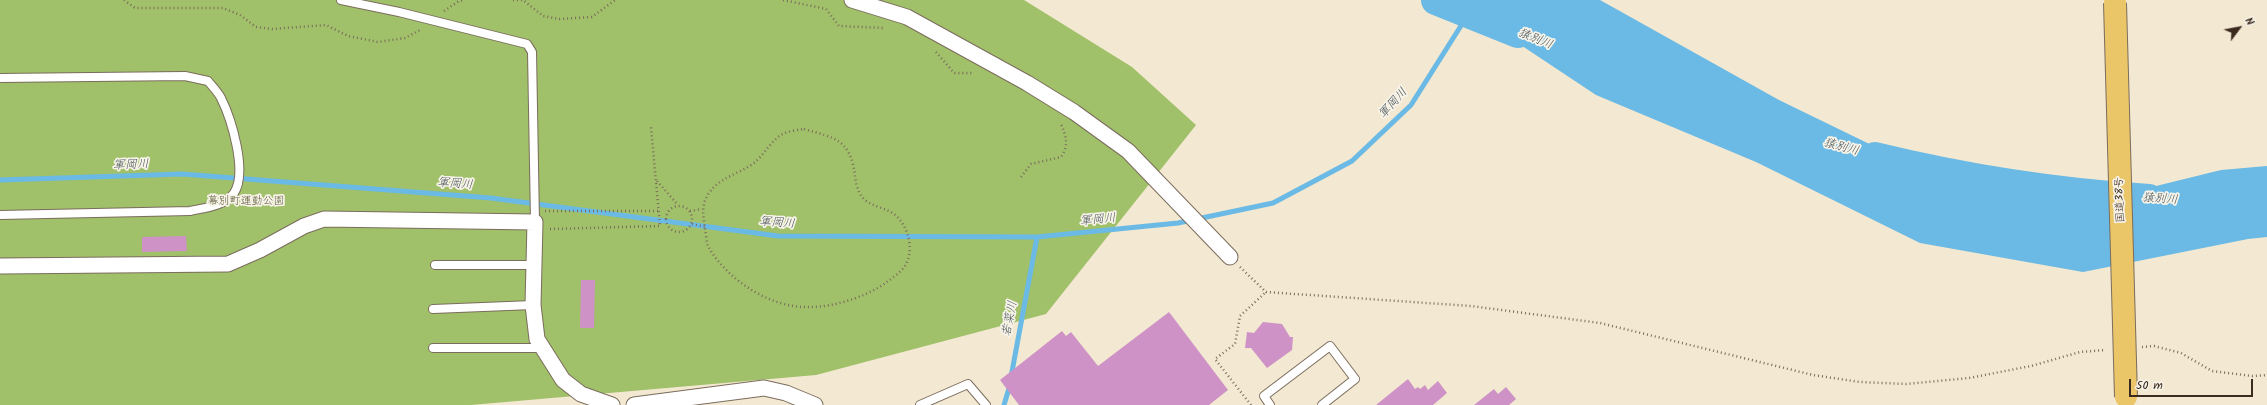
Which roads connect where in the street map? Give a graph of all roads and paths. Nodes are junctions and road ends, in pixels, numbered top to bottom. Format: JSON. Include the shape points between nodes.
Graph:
{"nodes":[{"id":1,"x":124,"y":0,"type":"edge"},
{"id":2,"x":341,"y":0,"type":"edge"},
{"id":3,"x":464,"y":0,"type":"edge"},
{"id":4,"x":513,"y":0,"type":"edge"},
{"id":5,"x":615,"y":0,"type":"edge"},
{"id":6,"x":783,"y":0,"type":"edge"},
{"id":7,"x":852,"y":0,"type":"edge"},
{"id":8,"x":2116,"y":3,"type":"dead end"},
{"id":9,"x":433,"y":20,"type":"junction"},
{"id":10,"x":890,"y":28,"type":"dead end"},
{"id":11,"x":932,"y":48,"type":"dead end"},
{"id":12,"x":981,"y":72,"type":"dead end"},
{"id":13,"x":0,"y":78,"type":"edge"},
{"id":14,"x":1060,"y":121,"type":"dead end"},
{"id":15,"x":651,"y":127,"type":"dead end"},
{"id":16,"x":1021,"y":177,"type":"dead end"},
{"id":17,"x":657,"y":180,"type":"junction"},
{"id":18,"x":678,"y":205,"type":"junction"},
{"id":19,"x":702,"y":209,"type":"junction"},
{"id":20,"x":659,"y":211,"type":"junction"},
{"id":21,"x":690,"y":211,"type":"junction"},
{"id":22,"x":0,"y":215,"type":"edge"},
{"id":23,"x":660,"y":220,"type":"junction"},
{"id":24,"x":666,"y":220,"type":"junction"},
{"id":25,"x":535,"y":221,"type":"junction"},
{"id":26,"x":692,"y":224,"type":"junction"},
{"id":27,"x":705,"y":227,"type":"junction"},
{"id":28,"x":1230,"y":257,"type":"joint"},
{"id":29,"x":435,"y":265,"type":"dead end"},
{"id":30,"x":534,"y":265,"type":"junction"},
{"id":31,"x":0,"y":266,"type":"edge"},
{"id":32,"x":1266,"y":292,"type":"junction"},
{"id":33,"x":533,"y":305,"type":"junction"},
{"id":34,"x":434,"y":309,"type":"dead end"},
{"id":35,"x":433,"y":348,"type":"dead end"},
{"id":36,"x":542,"y":348,"type":"junction"},
{"id":37,"x":2139,"y":348,"type":"dead end"},
{"id":38,"x":2109,"y":350,"type":"dead end"},
{"id":39,"x":2267,"y":375,"type":"edge"},
{"id":40,"x":2126,"y":397,"type":"dead end"},
{"id":41,"x":929,"y":403,"type":"edge"},
{"id":42,"x":612,"y":405,"type":"edge"},
{"id":43,"x":634,"y":405,"type":"edge"},
{"id":44,"x":815,"y":405,"type":"edge"},
{"id":45,"x":920,"y":405,"type":"edge"},
{"id":46,"x":986,"y":405,"type":"edge"},
{"id":47,"x":1251,"y":405,"type":"edge"},
{"id":48,"x":1270,"y":405,"type":"edge"},
{"id":49,"x":1322,"y":405,"type":"edge"}],
"edges":[{"from":1,"to":9,"type":"path","via":[[135,8],[223,8],[240,15],[256,27],[272,29],[326,25],[348,36],[378,42],[405,38]]},
{"from":2,"to":9,"type":"lane"},
{"from":3,"to":9,"type":"path"},
{"from":4,"to":5,"type":"path","via":[[523,0],[543,16],[559,18],[592,17]]},
{"from":6,"to":10,"type":"path","via":[[826,10],[839,26]]},
{"from":7,"to":28,"type":"street","via":[[907,17],[1074,112],[1128,152]]},
{"from":8,"to":40,"type":"highway","name":"国道38号","bridge":true},
{"from":9,"to":25,"type":"lane","via":[[527,44],[532,52]]},
{"from":11,"to":12,"type":"path","via":[[954,73]]},
{"from":13,"to":22,"type":"lane","via":[[184,76],[208,80],[221,97],[232,126],[240,172],[234,193],[220,204],[190,211]]},
{"from":14,"to":16,"type":"path","via":[[1066,135],[1066,150],[1061,157],[1031,164]]},
{"from":15,"to":17,"type":"path"},
{"from":17,"to":18,"type":"path"},
{"from":17,"to":20,"type":"path"},
{"from":18,"to":21,"type":"path","via":[[685,206]]},
{"from":18,"to":24,"type":"path","via":[[667,213]]},
{"from":19,"to":21,"type":"path"},
{"from":19,"to":27,"type":"path"},
{"from":19,"to":27,"type":"path","via":[[708,194],[721,180],[754,163],[782,134],[804,129],[840,141],[853,160],[855,180],[861,196],[875,207],[892,213],[904,224],[910,252],[905,266],[877,289],[838,303],[810,307],[779,302],[752,289],[723,267],[708,244]]},
{"from":20,"to":23,"type":"path"},
{"from":20,"to":25,"type":"path"},
{"from":21,"to":26,"type":"path"},
{"from":23,"to":24,"type":"path"},
{"from":23,"to":25,"type":"path","via":[[660,226]]},
{"from":24,"to":26,"type":"path","via":[[668,226],[680,232],[687,230]]},
{"from":25,"to":30,"type":"street"},
{"from":25,"to":31,"type":"street","via":[[324,219],[304,226],[228,264]]},
{"from":26,"to":27,"type":"path"},
{"from":28,"to":32,"type":"path"},
{"from":29,"to":30,"type":"lane"},
{"from":30,"to":33,"type":"street"},
{"from":32,"to":38,"type":"path","via":[[1471,306],[1600,323],[1813,374],[1860,382],[1906,384],[1969,378],[2031,366],[2080,352]]},
{"from":32,"to":47,"type":"path","via":[[1240,316],[1235,344],[1215,359]]},
{"from":33,"to":34,"type":"lane"},
{"from":33,"to":36,"type":"street","via":[[537,339]]},
{"from":35,"to":36,"type":"lane"},
{"from":36,"to":42,"type":"street","via":[[563,380],[581,394]]},
{"from":37,"to":39,"type":"path","via":[[2154,346],[2181,354],[2212,371],[2252,376]]},
{"from":41,"to":45,"type":"lane"},
{"from":41,"to":46,"type":"lane","via":[[968,384]]},
{"from":43,"to":44,"type":"street","via":[[764,388],[786,393]]},
{"from":48,"to":49,"type":"lane","via":[[1264,396],[1330,346],[1355,380]]}]}
